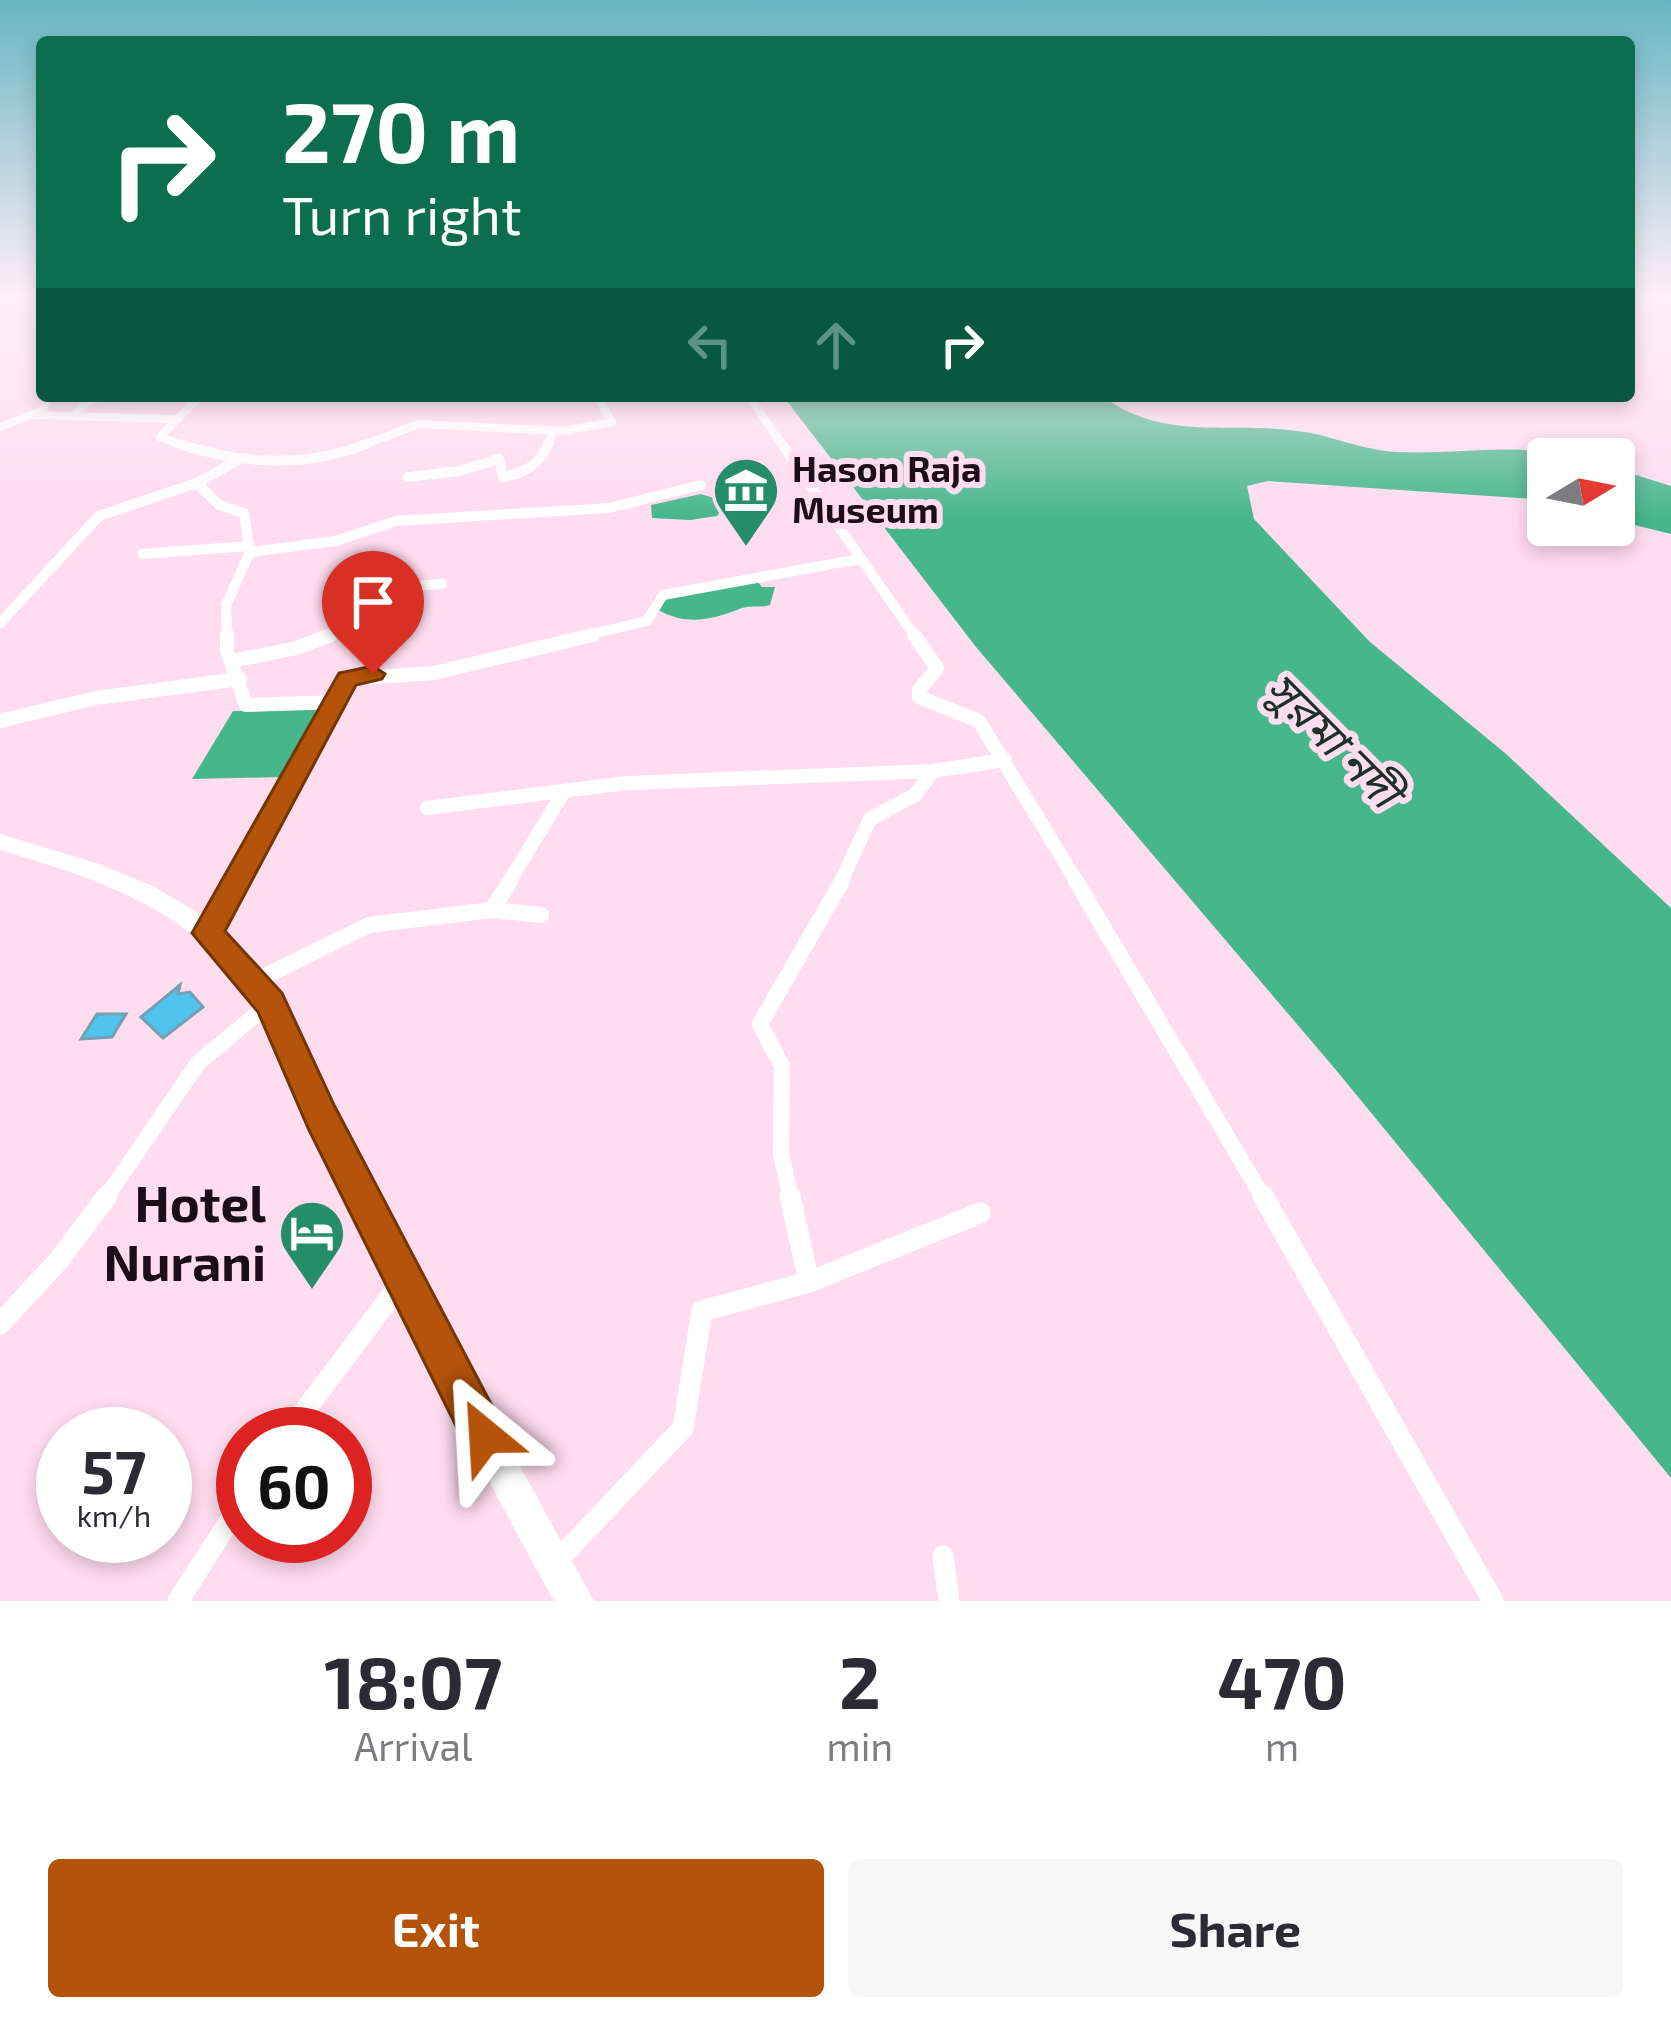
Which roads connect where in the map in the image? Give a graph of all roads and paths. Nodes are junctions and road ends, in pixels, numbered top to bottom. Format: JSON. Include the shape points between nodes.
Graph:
{"nodes":[{"id":1,"x":46,"y":402,"type":"edge"},
{"id":2,"x":87,"y":402,"type":"edge"},
{"id":3,"x":193,"y":402,"type":"edge"},
{"id":4,"x":600,"y":402,"type":"edge"},
{"id":5,"x":753,"y":402,"type":"edge"},
{"id":6,"x":35,"y":415,"type":"junction"},
{"id":7,"x":75,"y":416,"type":"junction"},
{"id":8,"x":173,"y":419,"type":"junction"},
{"id":9,"x":0,"y":427,"type":"edge"},
{"id":10,"x":551,"y":434,"type":"junction"},
{"id":11,"x":238,"y":460,"type":"junction"},
{"id":12,"x":408,"y":477,"type":"dead end"},
{"id":13,"x":197,"y":483,"type":"junction"},
{"id":14,"x":701,"y":485,"type":"dead end"},
{"id":15,"x":250,"y":549,"type":"junction"},
{"id":16,"x":142,"y":554,"type":"dead end"},
{"id":17,"x":860,"y":559,"type":"junction"},
{"id":18,"x":442,"y":584,"type":"dead end"},
{"id":19,"x":370,"y":588,"type":"junction"},
{"id":20,"x":328,"y":591,"type":"dead end"},
{"id":21,"x":0,"y":623,"type":"edge"},
{"id":22,"x":232,"y":662,"type":"junction"},
{"id":23,"x":240,"y":679,"type":"junction"},
{"id":24,"x":334,"y":702,"type":"junction"},
{"id":25,"x":0,"y":721,"type":"edge"},
{"id":26,"x":1005,"y":760,"type":"junction"},
{"id":27,"x":933,"y":771,"type":"junction"},
{"id":28,"x":562,"y":793,"type":"junction"},
{"id":29,"x":428,"y":808,"type":"dead end"},
{"id":30,"x":0,"y":842,"type":"edge"},
{"id":31,"x":492,"y":910,"type":"junction"},
{"id":32,"x":541,"y":915,"type":"dead end"},
{"id":33,"x":208,"y":933,"type":"junction"},
{"id":34,"x":262,"y":992,"type":"junction"},
{"id":35,"x":980,"y":1213,"type":"dead end"},
{"id":36,"x":404,"y":1279,"type":"junction"},
{"id":37,"x":809,"y":1282,"type":"junction"},
{"id":38,"x":0,"y":1324,"type":"edge"},
{"id":39,"x":307,"y":1407,"type":"edge"},
{"id":40,"x":216,"y":1542,"type":"edge"},
{"id":41,"x":943,"y":1556,"type":"dead end"},
{"id":42,"x":554,"y":1565,"type":"junction"},
{"id":43,"x":178,"y":1601,"type":"edge"},
{"id":44,"x":575,"y":1601,"type":"edge"},
{"id":45,"x":949,"y":1601,"type":"edge"},
{"id":46,"x":1493,"y":1601,"type":"edge"}],
"edges":[{"from":1,"to":6,"type":"street"},
{"from":2,"to":7,"type":"street"},
{"from":3,"to":8,"type":"street"},
{"from":4,"to":10,"type":"street","via":[[612,422]]},
{"from":5,"to":17,"type":"street"},
{"from":6,"to":7,"type":"street"},
{"from":6,"to":9,"type":"street"},
{"from":7,"to":8,"type":"street"},
{"from":8,"to":11,"type":"street","via":[[161,439]]},
{"from":10,"to":11,"type":"street","via":[[416,424],[344,452]]},
{"from":10,"to":12,"type":"street","via":[[551,444],[518,476],[503,477],[499,459]]},
{"from":11,"to":13,"type":"street"},
{"from":13,"to":15,"type":"street","via":[[219,505],[244,513]]},
{"from":13,"to":21,"type":"street","via":[[99,515]]},
{"from":14,"to":15,"type":"street","via":[[609,508],[396,521],[335,541]]},
{"from":15,"to":16,"type":"street"},
{"from":15,"to":22,"type":"street","via":[[226,605]]},
{"from":17,"to":24,"type":"street","via":[[663,595],[647,621],[615,632],[434,673],[348,679]]},
{"from":17,"to":26,"type":"street","via":[[937,668],[919,697],[979,721]]},
{"from":18,"to":19,"type":"street"},
{"from":19,"to":20,"type":"street"},
{"from":19,"to":22,"type":"street","via":[[360,623]]},
{"from":22,"to":23,"type":"street"},
{"from":23,"to":24,"type":"street","via":[[246,705]]},
{"from":23,"to":25,"type":"street","via":[[96,698]]},
{"from":24,"to":33,"type":"street"},
{"from":26,"to":27,"type":"street"},
{"from":26,"to":46,"type":"street"},
{"from":27,"to":28,"type":"street","via":[[627,783]]},
{"from":27,"to":37,"type":"street","via":[[915,796],[869,819],[760,1024],[782,1066],[781,1154]]},
{"from":28,"to":29,"type":"street"},
{"from":28,"to":31,"type":"street"},
{"from":30,"to":33,"type":"main road","via":[[98,869]]},
{"from":31,"to":32,"type":"street"},
{"from":31,"to":34,"type":"street","via":[[369,925]]},
{"from":33,"to":34,"type":"main road"},
{"from":34,"to":36,"type":"main road"},
{"from":34,"to":38,"type":"street","via":[[179,1084],[108,1194]]},
{"from":35,"to":37,"type":"street"},
{"from":36,"to":39,"type":"street"},
{"from":36,"to":42,"type":"main road"},
{"from":37,"to":42,"type":"street","via":[[702,1311],[683,1428]]},
{"from":40,"to":43,"type":"street"},
{"from":41,"to":45,"type":"street"},
{"from":42,"to":44,"type":"main road"}]}
